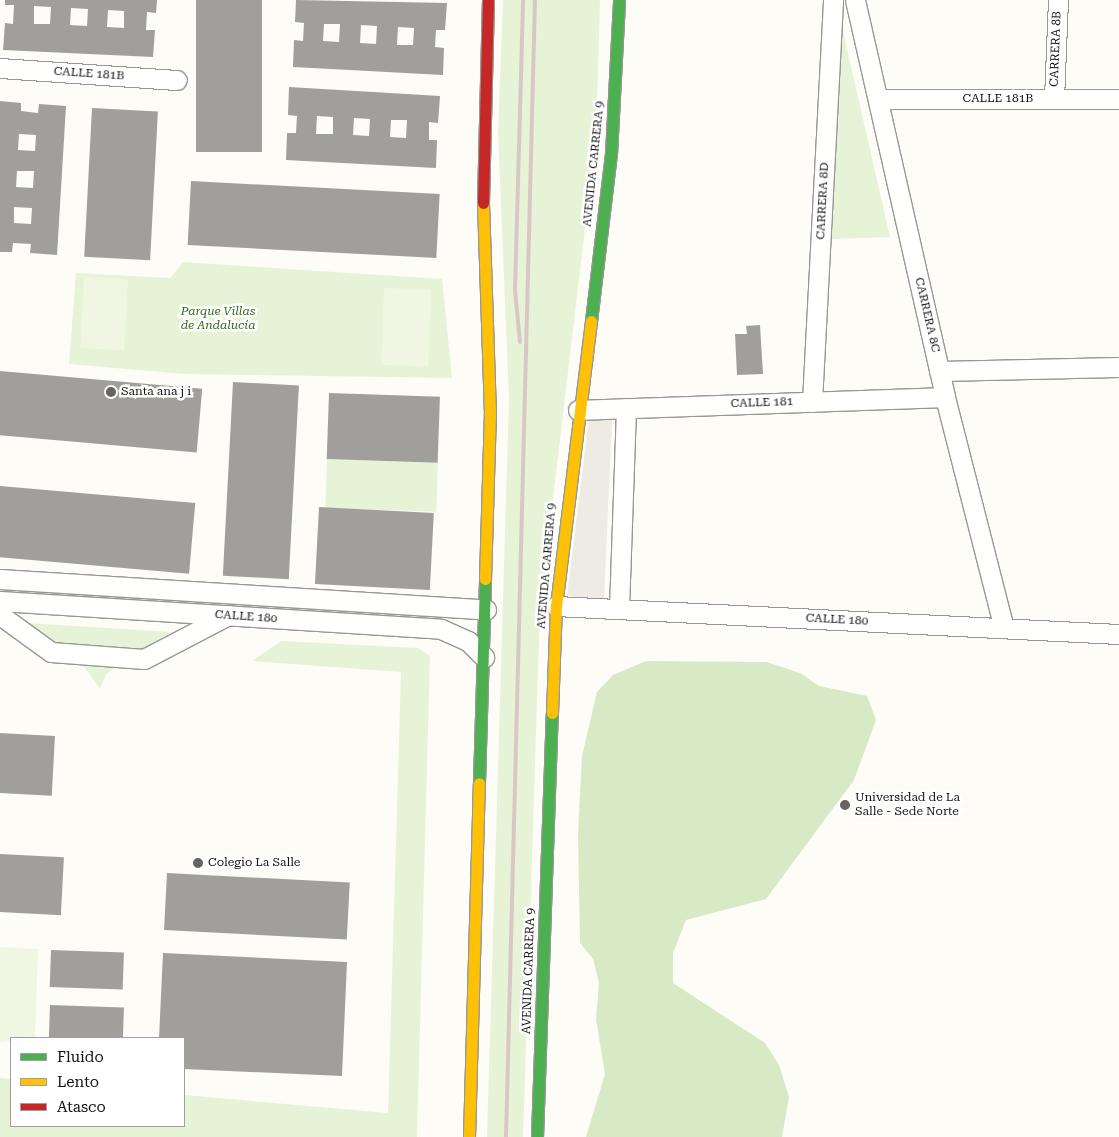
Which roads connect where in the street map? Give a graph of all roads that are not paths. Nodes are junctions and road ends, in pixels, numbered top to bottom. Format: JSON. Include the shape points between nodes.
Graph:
{"nodes":[{"id":1,"x":488,"y":0,"type":"edge"},
{"id":2,"x":619,"y":0,"type":"edge"},
{"id":3,"x":833,"y":0,"type":"edge"},
{"id":4,"x":854,"y":0,"type":"edge"},
{"id":5,"x":1058,"y":0,"type":"edge"},
{"id":6,"x":0,"y":68,"type":"edge"},
{"id":7,"x":177,"y":80,"type":"dead end"},
{"id":8,"x":878,"y":99,"type":"junction"},
{"id":9,"x":1054,"y":99,"type":"junction"},
{"id":10,"x":1119,"y":99,"type":"edge"},
{"id":11,"x":1119,"y":367,"type":"edge"},
{"id":12,"x":939,"y":371,"type":"junction"},
{"id":13,"x":945,"y":397,"type":"junction"},
{"id":14,"x":812,"y":402,"type":"junction"},
{"id":15,"x":626,"y":408,"type":"junction"},
{"id":16,"x":578,"y":410,"type":"junction"},
{"id":17,"x":0,"y":579,"type":"edge"},
{"id":18,"x":0,"y":601,"type":"edge"},
{"id":19,"x":556,"y":606,"type":"junction"},
{"id":20,"x":619,"y":609,"type":"junction"},
{"id":21,"x":486,"y":610,"type":"junction"},
{"id":22,"x":0,"y":615,"type":"edge"},
{"id":23,"x":228,"y":616,"type":"junction"},
{"id":24,"x":1004,"y":628,"type":"junction"},
{"id":25,"x":1119,"y":634,"type":"edge"},
{"id":26,"x":484,"y":657,"type":"junction"},
{"id":27,"x":469,"y":1137,"type":"edge"},
{"id":28,"x":537,"y":1137,"type":"edge"}],
"edges":[{"from":1,"to":21,"type":"main road","via":[[482,179],[490,411]]},
{"from":2,"to":16,"type":"main road","name":"AVENIDA CARRERA 9","via":[[611,154]]},
{"from":3,"to":14,"type":"street","name":"CARRERA 8D"},
{"from":4,"to":8,"type":"street","name":"CARRERA 8C"},
{"from":5,"to":9,"type":"street","name":"CARRERA 8B"},
{"from":6,"to":7,"type":"street","name":"CALLE 181B"},
{"from":8,"to":9,"type":"street","name":"CALLE 181B"},
{"from":8,"to":12,"type":"street","name":"CARRERA 8C"},
{"from":9,"to":10,"type":"street","name":"CALLE 181B"},
{"from":11,"to":12,"type":"street"},
{"from":12,"to":13,"type":"street","name":"CARRERA 8C"},
{"from":13,"to":14,"type":"street","name":"CALLE 181"},
{"from":13,"to":24,"type":"street","name":"CARRERA 8C"},
{"from":14,"to":15,"type":"street","name":"CALLE 181"},
{"from":15,"to":16,"type":"street","name":"CALLE 181"},
{"from":15,"to":20,"type":"street"},
{"from":16,"to":19,"type":"main road","name":"AVENIDA CARRERA 9"},
{"from":17,"to":21,"type":"street","name":"CALLE 180"},
{"from":18,"to":23,"type":"street","name":"CALLE 180"},
{"from":19,"to":20,"type":"street","name":"CALLE 180"},
{"from":19,"to":28,"type":"main road","name":"AVENIDA CARRERA 9"},
{"from":20,"to":24,"type":"street","name":"CALLE 180"},
{"from":21,"to":26,"type":"main road"},
{"from":22,"to":23,"type":"street","via":[[50,652],[144,659]]},
{"from":23,"to":26,"type":"street","name":"CALLE 180","via":[[441,629],[468,641]]},
{"from":24,"to":25,"type":"street","name":"CALLE 180"},
{"from":26,"to":27,"type":"main road"}]}
